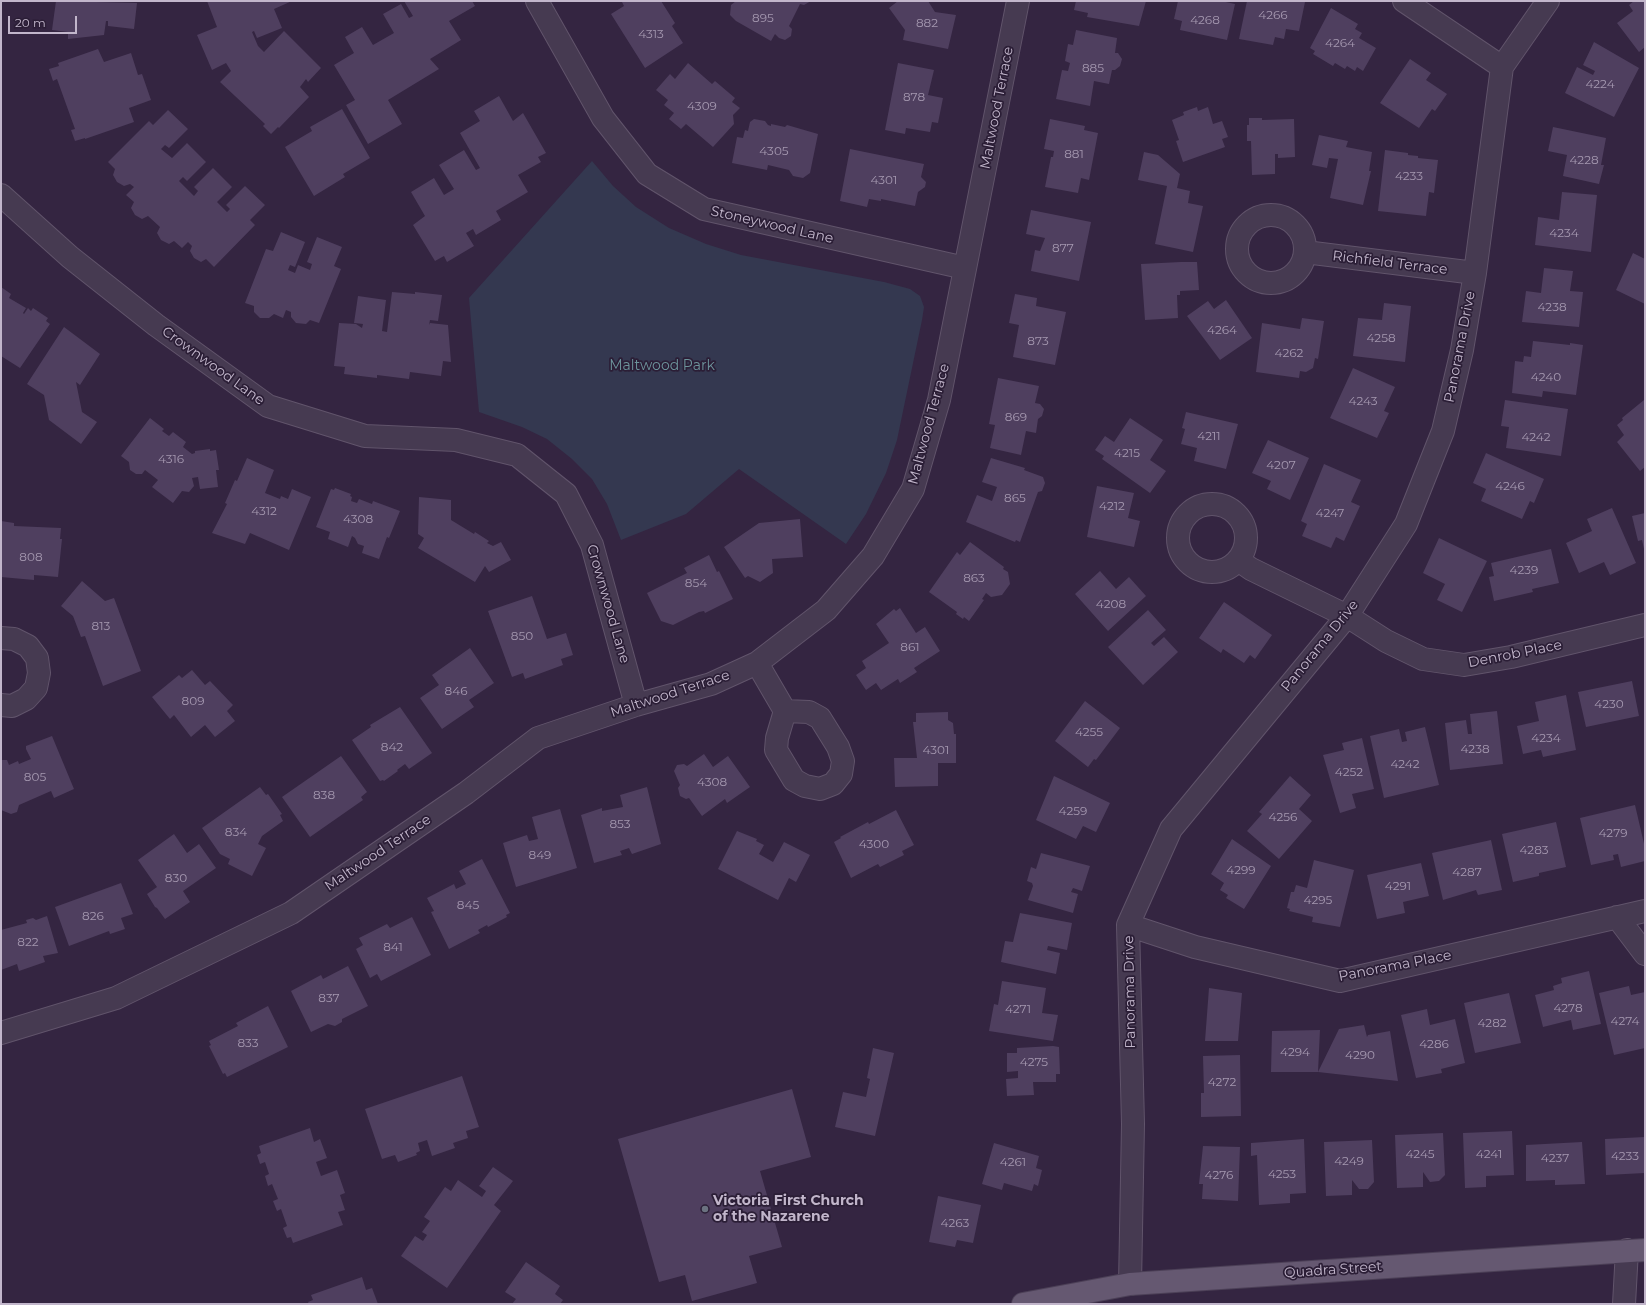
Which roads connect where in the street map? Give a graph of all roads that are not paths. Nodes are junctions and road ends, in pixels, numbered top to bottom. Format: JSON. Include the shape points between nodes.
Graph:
{"nodes":[{"id":1,"x":1018,"y":1,"type":"edge"},
{"id":2,"x":1404,"y":1,"type":"edge"},
{"id":3,"x":1548,"y":1,"type":"edge"},
{"id":4,"x":540,"y":2,"type":"edge"},
{"id":5,"x":1502,"y":67,"type":"junction"},
{"id":6,"x":1,"y":195,"type":"edge"},
{"id":7,"x":1305,"y":252,"type":"dead end"},
{"id":8,"x":965,"y":268,"type":"junction"},
{"id":9,"x":1475,"y":273,"type":"junction"},
{"id":10,"x":1238,"y":560,"type":"dead end"},
{"id":11,"x":1347,"y":616,"type":"junction"},
{"id":12,"x":1645,"y":625,"type":"edge"},
{"id":13,"x":1,"y":638,"type":"edge"},
{"id":14,"x":757,"y":663,"type":"junction"},
{"id":15,"x":1,"y":705,"type":"edge"},
{"id":16,"x":636,"y":705,"type":"junction"},
{"id":17,"x":785,"y":711,"type":"dead end"},
{"id":18,"x":1645,"y":911,"type":"edge"},
{"id":19,"x":1617,"y":917,"type":"junction"},
{"id":20,"x":1128,"y":925,"type":"junction"},
{"id":21,"x":1645,"y":954,"type":"edge"},
{"id":22,"x":1,"y":1033,"type":"edge"},
{"id":23,"x":1636,"y":1250,"type":"edge"},
{"id":24,"x":1130,"y":1284,"type":"junction"},
{"id":25,"x":1023,"y":1304,"type":"edge"},
{"id":26,"x":1624,"y":1304,"type":"edge"}],
"edges":[{"from":1,"to":8,"type":"street","name":"Maltwood Terrace"},
{"from":2,"to":5,"type":"street"},
{"from":3,"to":5,"type":"street","name":"Panorama Drive"},
{"from":4,"to":8,"type":"street","name":"Stoneywood Lane","via":[[603,118],[647,174],[666,186],[704,209]]},
{"from":5,"to":9,"type":"street","name":"Panorama Drive"},
{"from":6,"to":16,"type":"street","name":"Crownwood Lane","via":[[70,257],[156,325],[268,406],[365,436],[456,440],[517,455],[566,494],[592,545]]},
{"from":7,"to":9,"type":"street","name":"Richfield Terrace"},
{"from":8,"to":14,"type":"street","name":"Maltwood Terrace","via":[[939,400],[913,489],[873,556],[826,610]]},
{"from":9,"to":11,"type":"street","name":"Panorama Drive","via":[[1462,350],[1443,431],[1406,524]]},
{"from":10,"to":11,"type":"street","name":"Denrob Place","via":[[1251,569]]},
{"from":11,"to":12,"type":"street","name":"Denrob Place","via":[[1386,641],[1423,659],[1464,665],[1511,657]]},
{"from":11,"to":20,"type":"street","name":"Panorama Drive","via":[[1171,829]]},
{"from":13,"to":15,"type":"street","via":[[14,639],[28,646],[37,658],[40,673],[36,688],[26,700],[12,706]]},
{"from":14,"to":16,"type":"street","name":"Maltwood Terrace","via":[[711,684]]},
{"from":14,"to":17,"type":"street"},
{"from":16,"to":22,"type":"street","name":"Maltwood Terrace","via":[[538,738],[466,793],[291,913],[116,998]]},
{"from":18,"to":19,"type":"street","name":"Panorama Place"},
{"from":19,"to":20,"type":"street","name":"Panorama Place","via":[[1340,981],[1195,947]]},
{"from":19,"to":21,"type":"street"},
{"from":20,"to":24,"type":"street","name":"Panorama Drive","via":[[1133,1124]]},
{"from":23,"to":24,"type":"main road","name":"Quadra Street"},
{"from":23,"to":26,"type":"street"},
{"from":24,"to":25,"type":"main road","name":"Quadra Street"}]}
